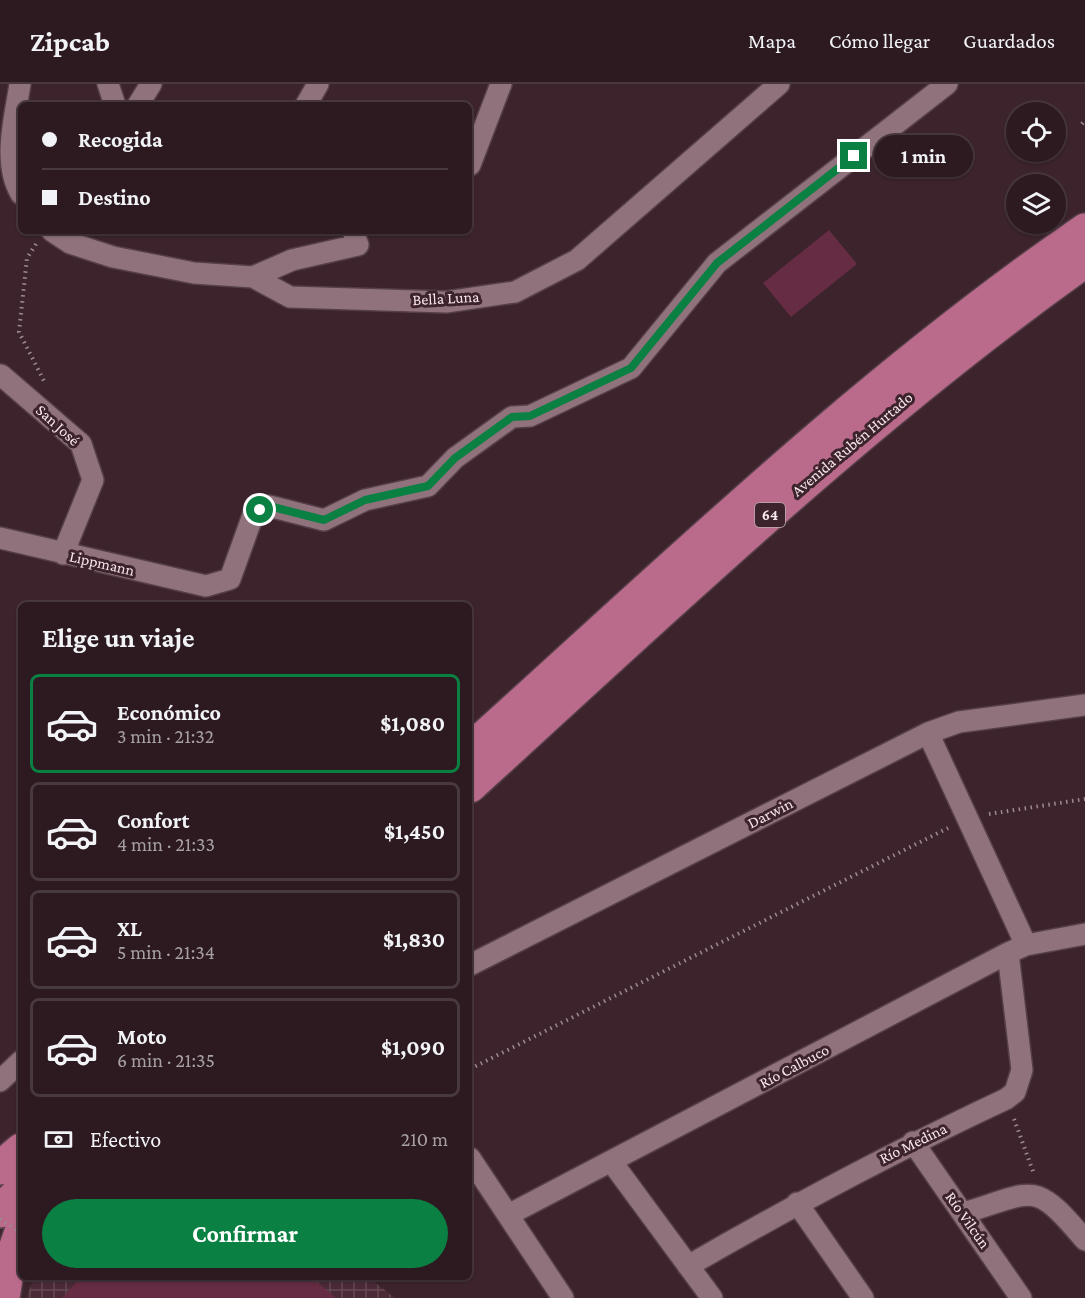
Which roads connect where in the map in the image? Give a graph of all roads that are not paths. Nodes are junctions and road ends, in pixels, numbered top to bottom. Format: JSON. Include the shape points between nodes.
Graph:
{"nodes":[{"id":1,"x":20,"y":84,"type":"edge"},
{"id":2,"x":108,"y":84,"type":"edge"},
{"id":3,"x":151,"y":84,"type":"edge"},
{"id":4,"x":318,"y":84,"type":"edge"},
{"id":5,"x":501,"y":84,"type":"edge"},
{"id":6,"x":779,"y":84,"type":"edge"},
{"id":7,"x":947,"y":84,"type":"edge"},
{"id":8,"x":114,"y":102,"type":"edge"},
{"id":9,"x":140,"y":102,"type":"edge"},
{"id":10,"x":308,"y":102,"type":"edge"},
{"id":11,"x":472,"y":160,"type":"edge"},
{"id":12,"x":18,"y":189,"type":"edge"},
{"id":13,"x":1085,"y":230,"type":"edge"},
{"id":14,"x":354,"y":234,"type":"edge"},
{"id":15,"x":45,"y":236,"type":"edge"},
{"id":16,"x":1085,"y":261,"type":"edge"},
{"id":17,"x":253,"y":277,"type":"junction"},
{"id":18,"x":1,"y":375,"type":"edge"},
{"id":19,"x":0,"y":538,"type":"edge"},
{"id":20,"x":63,"y":554,"type":"junction"},
{"id":21,"x":1085,"y":705,"type":"edge"},
{"id":22,"x":928,"y":733,"type":"junction"},
{"id":23,"x":472,"y":748,"type":"edge"},
{"id":24,"x":472,"y":784,"type":"edge"},
{"id":25,"x":1085,"y":934,"type":"edge"},
{"id":26,"x":1017,"y":949,"type":"junction"},
{"id":27,"x":472,"y":965,"type":"edge"},
{"id":28,"x":18,"y":1064,"type":"edge"},
{"id":29,"x":0,"y":1081,"type":"edge"},
{"id":30,"x":913,"y":1142,"type":"junction"},
{"id":31,"x":18,"y":1153,"type":"edge"},
{"id":32,"x":472,"y":1161,"type":"edge"},
{"id":33,"x":611,"y":1161,"type":"junction"},
{"id":34,"x":0,"y":1168,"type":"edge"},
{"id":35,"x":18,"y":1194,"type":"edge"},
{"id":36,"x":796,"y":1203,"type":"junction"},
{"id":37,"x":0,"y":1211,"type":"edge"},
{"id":38,"x":964,"y":1213,"type":"junction"},
{"id":39,"x":508,"y":1215,"type":"junction"},
{"id":40,"x":1085,"y":1240,"type":"edge"},
{"id":41,"x":18,"y":1241,"type":"edge"},
{"id":42,"x":688,"y":1266,"type":"junction"},
{"id":43,"x":3,"y":1298,"type":"edge"},
{"id":44,"x":563,"y":1298,"type":"edge"},
{"id":45,"x":712,"y":1298,"type":"edge"},
{"id":46,"x":863,"y":1298,"type":"edge"},
{"id":47,"x":1021,"y":1298,"type":"edge"}],
"edges":[{"from":1,"to":12,"type":"street","via":[[11,147]]},
{"from":2,"to":8,"type":"street"},
{"from":3,"to":9,"type":"street"},
{"from":4,"to":10,"type":"street"},
{"from":5,"to":11,"type":"street"},
{"from":6,"to":17,"type":"street","name":"Bella Luna","via":[[577,260],[515,292],[446,302],[290,297]]},
{"from":7,"to":20,"type":"street","name":"Lippmann","via":[[717,263],[631,368],[530,416],[512,417],[455,458],[428,486],[365,500],[324,520],[269,506],[260,510],[252,515],[230,579],[206,586]]},
{"from":13,"to":23,"type":"highway","name":"Avenida Rubén Hurtado","number":"64","via":[[967,316],[877,389]]},
{"from":14,"to":17,"type":"street","via":[[358,246],[292,260]]},
{"from":15,"to":17,"type":"street","name":"Bella Luna","via":[[113,257],[194,273]]},
{"from":16,"to":24,"type":"highway","name":"Avenida Rubén Hurtado","number":"64","via":[[983,336],[829,462]]},
{"from":18,"to":20,"type":"street","name":"San José","via":[[81,444],[92,472],[93,480]]},
{"from":19,"to":20,"type":"street","name":"Lippmann"},
{"from":21,"to":22,"type":"street","name":"Darwin","via":[[958,722]]},
{"from":22,"to":26,"type":"street","via":[[967,818]]},
{"from":22,"to":27,"type":"street","name":"Darwin"},
{"from":25,"to":26,"type":"street","name":"Río Calbuco"},
{"from":26,"to":30,"type":"street","name":"Río Medina","via":[[1022,1070],[1014,1092]]},
{"from":26,"to":33,"type":"street","name":"Río Calbuco"},
{"from":28,"to":29,"type":"street"},
{"from":30,"to":36,"type":"street","name":"Río Medina"},
{"from":30,"to":38,"type":"street","name":"Río Vilcún"},
{"from":31,"to":34,"type":"highway"},
{"from":32,"to":39,"type":"street"},
{"from":33,"to":39,"type":"street","name":"Río Calbuco"},
{"from":33,"to":42,"type":"street"},
{"from":35,"to":37,"type":"highway"},
{"from":36,"to":42,"type":"street","name":"Río Medina"},
{"from":36,"to":46,"type":"street"},
{"from":38,"to":40,"type":"street","via":[[1027,1193],[1043,1196],[1055,1204]]},
{"from":38,"to":47,"type":"street","name":"Río Vilcún"},
{"from":39,"to":44,"type":"street"},
{"from":41,"to":43,"type":"highway"},
{"from":42,"to":45,"type":"street"}]}
